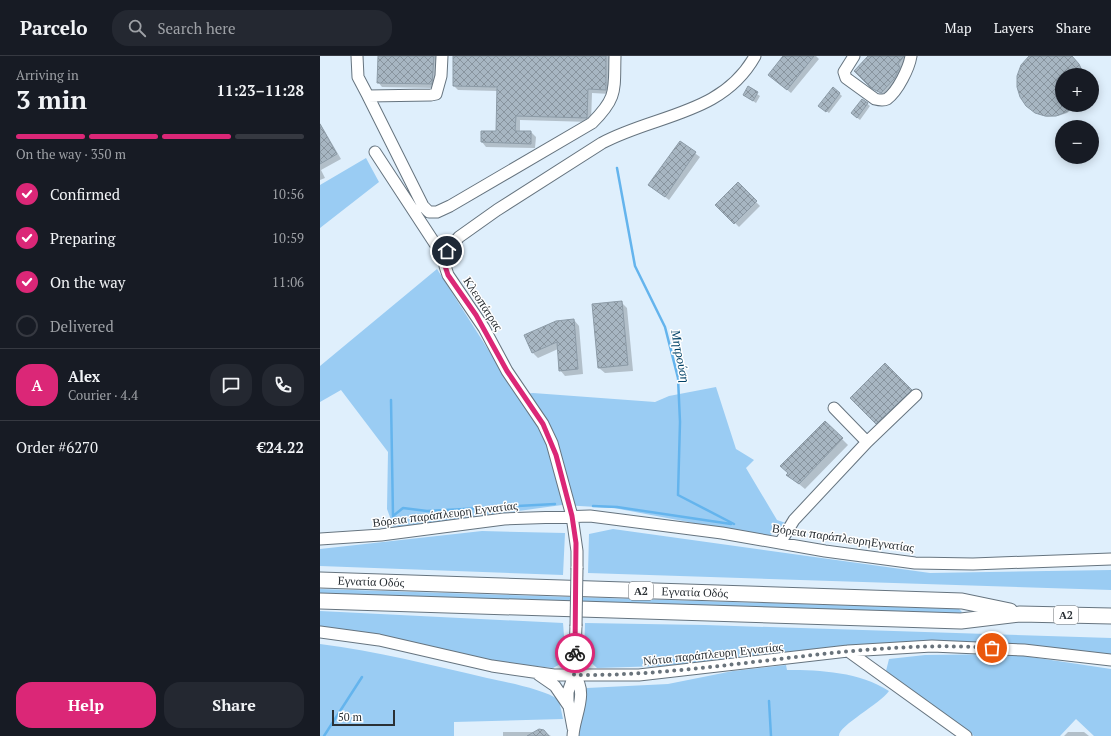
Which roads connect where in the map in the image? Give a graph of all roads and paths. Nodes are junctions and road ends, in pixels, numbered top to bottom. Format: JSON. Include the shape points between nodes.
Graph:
{"nodes":[{"id":1,"x":357,"y":56,"type":"edge"},
{"id":2,"x":442,"y":56,"type":"edge"},
{"id":3,"x":615,"y":56,"type":"edge"},
{"id":4,"x":755,"y":56,"type":"edge"},
{"id":5,"x":854,"y":56,"type":"edge"},
{"id":6,"x":911,"y":56,"type":"edge"},
{"id":7,"x":368,"y":96,"type":"junction"},
{"id":8,"x":376,"y":152,"type":"dead end"},
{"id":9,"x":445,"y":258,"type":"junction"},
{"id":10,"x":916,"y":395,"type":"dead end"},
{"id":11,"x":834,"y":408,"type":"dead end"},
{"id":12,"x":867,"y":442,"type":"junction"},
{"id":13,"x":572,"y":516,"type":"junction"},
{"id":14,"x":320,"y":539,"type":"edge"},
{"id":15,"x":780,"y":543,"type":"junction"},
{"id":16,"x":1111,"y":559,"type":"edge"},
{"id":17,"x":320,"y":580,"type":"edge"},
{"id":18,"x":320,"y":601,"type":"edge"},
{"id":19,"x":1020,"y":614,"type":"junction"},
{"id":20,"x":1111,"y":616,"type":"edge"},
{"id":21,"x":320,"y":632,"type":"edge"},
{"id":22,"x":848,"y":651,"type":"junction"},
{"id":23,"x":1111,"y":660,"type":"edge"},
{"id":24,"x":535,"y":672,"type":"junction"},
{"id":25,"x":574,"y":675,"type":"junction"},
{"id":26,"x":604,"y":676,"type":"junction"},
{"id":27,"x":580,"y":697,"type":"junction"},
{"id":28,"x":568,"y":705,"type":"junction"},
{"id":29,"x":573,"y":732,"type":"edge"},
{"id":30,"x":966,"y":736,"type":"edge"}],
"edges":[{"from":1,"to":7,"type":"street","via":[[358,76]]},
{"from":2,"to":7,"type":"street","via":[[442,76],[436,94]]},
{"from":3,"to":7,"type":"street","via":[[611,101],[592,123],[437,212],[429,212],[423,206]]},
{"from":4,"to":9,"type":"street","via":[[742,77],[722,93],[689,110],[598,146],[475,225],[452,243]]},
{"from":5,"to":6,"type":"street","via":[[844,72],[846,78],[880,100],[887,99],[892,94],[907,71]]},
{"from":8,"to":9,"type":"street"},
{"from":9,"to":13,"type":"street","name":"Κλεοπάτρας","via":[[448,275],[476,315],[507,371],[548,434],[562,473]]},
{"from":10,"to":12,"type":"street"},
{"from":11,"to":12,"type":"street"},
{"from":12,"to":15,"type":"street","via":[[794,520]]},
{"from":13,"to":14,"type":"street","name":"Βόρεια παράπλευρη Εγνατίας","via":[[504,519],[381,535]]},
{"from":13,"to":15,"type":"street","name":"Βόρεια παράπλευρηΕγνατίας","via":[[628,519]]},
{"from":13,"to":25,"type":"street","name":"Κλεοπάτρας","bridge":true,"via":[[577,546]]},
{"from":15,"to":16,"type":"street","name":"Βόρεια παράπλευρηΕγνατίας","via":[[914,563],[973,564]]},
{"from":17,"to":19,"type":"highway","name":"Εγνατία Οδός","number":"Α2","via":[[962,601]]},
{"from":18,"to":19,"type":"highway","name":"Εγνατία Οδός","number":"Α2","via":[[961,621]]},
{"from":19,"to":20,"type":"highway","name":"Εγνατία Οδός","number":"Α2"},
{"from":21,"to":24,"type":"street","name":"Νότια παράπλευρη Εγνατίας","via":[[379,640],[492,666]]},
{"from":22,"to":23,"type":"street","name":"Νότια παράπλευρη Εγνατίας","via":[[932,646],[977,647]]},
{"from":22,"to":26,"type":"street","name":"Νότια παράπλευρη Εγνατίας","via":[[639,675]]},
{"from":22,"to":30,"type":"street"},
{"from":24,"to":25,"type":"street","name":"Νότια παράπλευρη Εγνατίας"},
{"from":24,"to":28,"type":"street","via":[[554,686]]},
{"from":25,"to":26,"type":"street","name":"Νότια παράπλευρη Εγνατίας"},
{"from":25,"to":27,"type":"street","via":[[580,686]]},
{"from":25,"to":28,"type":"street","via":[[568,692]]},
{"from":26,"to":27,"type":"street","via":[[589,683]]},
{"from":27,"to":29,"type":"street"},
{"from":28,"to":29,"type":"street"}]}
